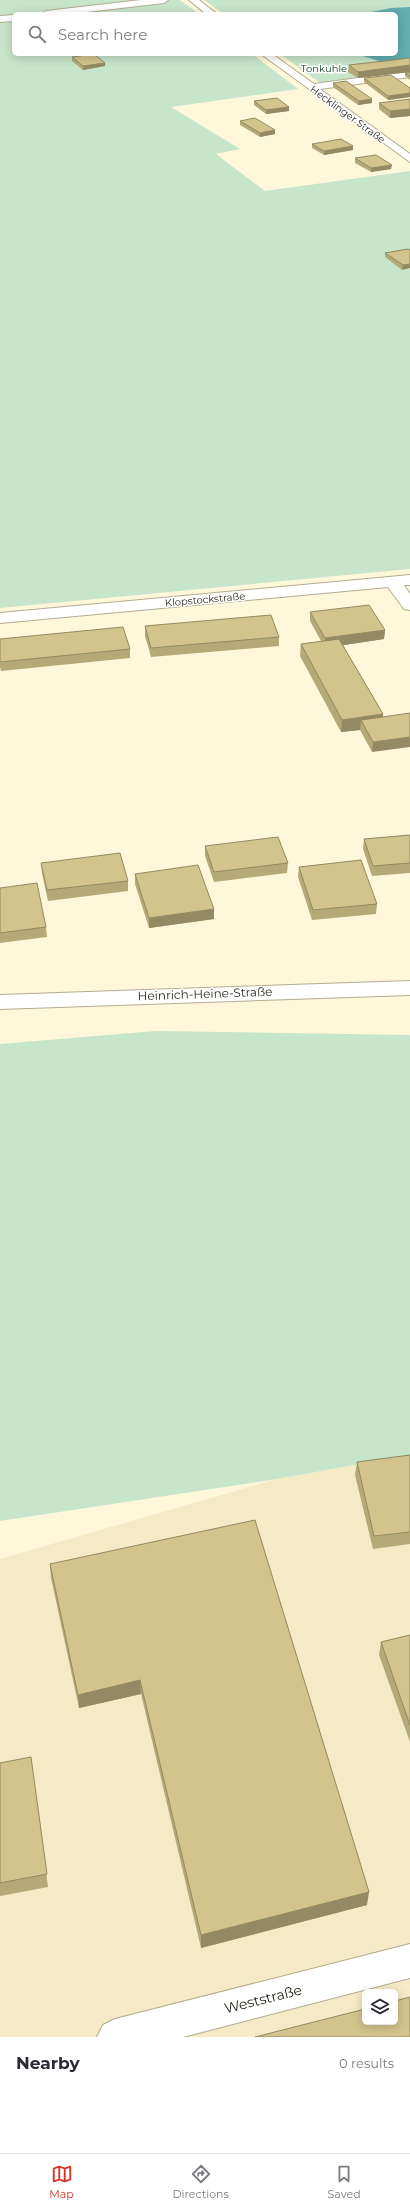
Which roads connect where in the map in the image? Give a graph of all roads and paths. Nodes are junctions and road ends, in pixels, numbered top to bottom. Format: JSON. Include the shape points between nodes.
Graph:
{"nodes":[{"id":1,"x":164,"y":0,"type":"edge"},
{"id":2,"x":193,"y":0,"type":"edge"},
{"id":3,"x":63,"y":12,"type":"edge"},
{"id":4,"x":209,"y":12,"type":"edge"},
{"id":5,"x":12,"y":18,"type":"edge"},
{"id":6,"x":0,"y":19,"type":"edge"},
{"id":7,"x":269,"y":56,"type":"edge"},
{"id":8,"x":410,"y":74,"type":"edge"},
{"id":9,"x":311,"y":87,"type":"junction"},
{"id":10,"x":410,"y":159,"type":"edge"},
{"id":11,"x":410,"y":580,"type":"edge"},
{"id":12,"x":392,"y":581,"type":"junction"},
{"id":13,"x":410,"y":605,"type":"edge"},
{"id":14,"x":0,"y":618,"type":"edge"},
{"id":15,"x":410,"y":988,"type":"edge"},
{"id":16,"x":0,"y":1002,"type":"edge"},
{"id":17,"x":410,"y":1961,"type":"edge"},
{"id":18,"x":115,"y":2037,"type":"edge"}],
"edges":[{"from":1,"to":3,"type":"street"},
{"from":2,"to":4,"type":"street"},
{"from":5,"to":6,"type":"street"},
{"from":7,"to":9,"type":"street","name":"Hecklinger Straße"},
{"from":8,"to":9,"type":"street"},
{"from":9,"to":10,"type":"street","name":"Hecklinger Straße"},
{"from":11,"to":12,"type":"street","name":"Klopstockstraße"},
{"from":12,"to":13,"type":"street"},
{"from":12,"to":14,"type":"street","name":"Klopstockstraße"},
{"from":15,"to":16,"type":"street","name":"Heinrich-Heine-Straße","via":[[105,996]]},
{"from":17,"to":18,"type":"street","name":"Weststraße"}]}
